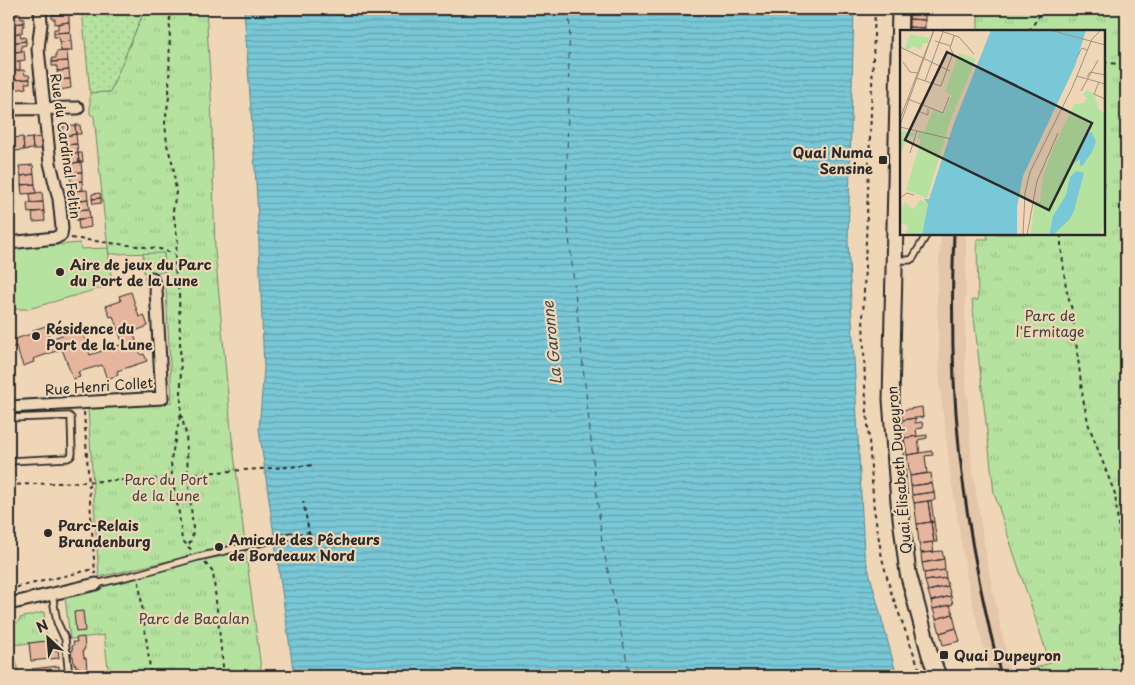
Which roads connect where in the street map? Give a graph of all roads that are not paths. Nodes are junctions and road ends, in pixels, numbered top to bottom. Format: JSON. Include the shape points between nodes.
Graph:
{"nodes":[{"id":1,"x":40,"y":9,"type":"edge"},
{"id":2,"x":900,"y":9,"type":"edge"},
{"id":3,"x":78,"y":108,"type":"dead end"},
{"id":4,"x":9,"y":109,"type":"edge"},
{"id":5,"x":45,"y":109,"type":"junction"},
{"id":6,"x":926,"y":235,"type":"edge"},
{"id":7,"x":9,"y":242,"type":"edge"},
{"id":8,"x":894,"y":260,"type":"junction"},
{"id":9,"x":152,"y":278,"type":"dead end"},
{"id":10,"x":9,"y":407,"type":"edge"},
{"id":11,"x":9,"y":418,"type":"edge"},
{"id":12,"x":9,"y":460,"type":"edge"},
{"id":13,"x":291,"y":536,"type":"road end"},
{"id":14,"x":96,"y":584,"type":"joint"},
{"id":15,"x":52,"y":594,"type":"junction"},
{"id":16,"x":9,"y":604,"type":"edge"},
{"id":17,"x":69,"y":676,"type":"edge"},
{"id":18,"x":938,"y":676,"type":"edge"}],
"edges":[{"from":1,"to":5,"type":"street","name":"Rue du Cardinal Feltin","via":[[38,49]]},
{"from":2,"to":8,"type":"main road"},
{"from":3,"to":5,"type":"street"},
{"from":4,"to":5,"type":"street"},
{"from":5,"to":7,"type":"street","name":"Rue du Cardinal Feltin","via":[[50,163],[59,199],[61,235]]},
{"from":6,"to":8,"type":"lane","via":[[914,258]]},
{"from":8,"to":18,"type":"main road","name":"Quai Élisabeth Dupeyron","via":[[891,400],[899,502],[908,573]]},
{"from":9,"to":10,"type":"street","name":"Rue Henri Collet","via":[[156,289],[162,398]]},
{"from":11,"to":12,"type":"lane","via":[[69,416],[72,453],[68,458]]},
{"from":13,"to":14,"type":"lane"},
{"from":14,"to":15,"type":"street"},
{"from":15,"to":16,"type":"street"},
{"from":15,"to":17,"type":"lane","via":[[56,622],[64,639]]}]}
